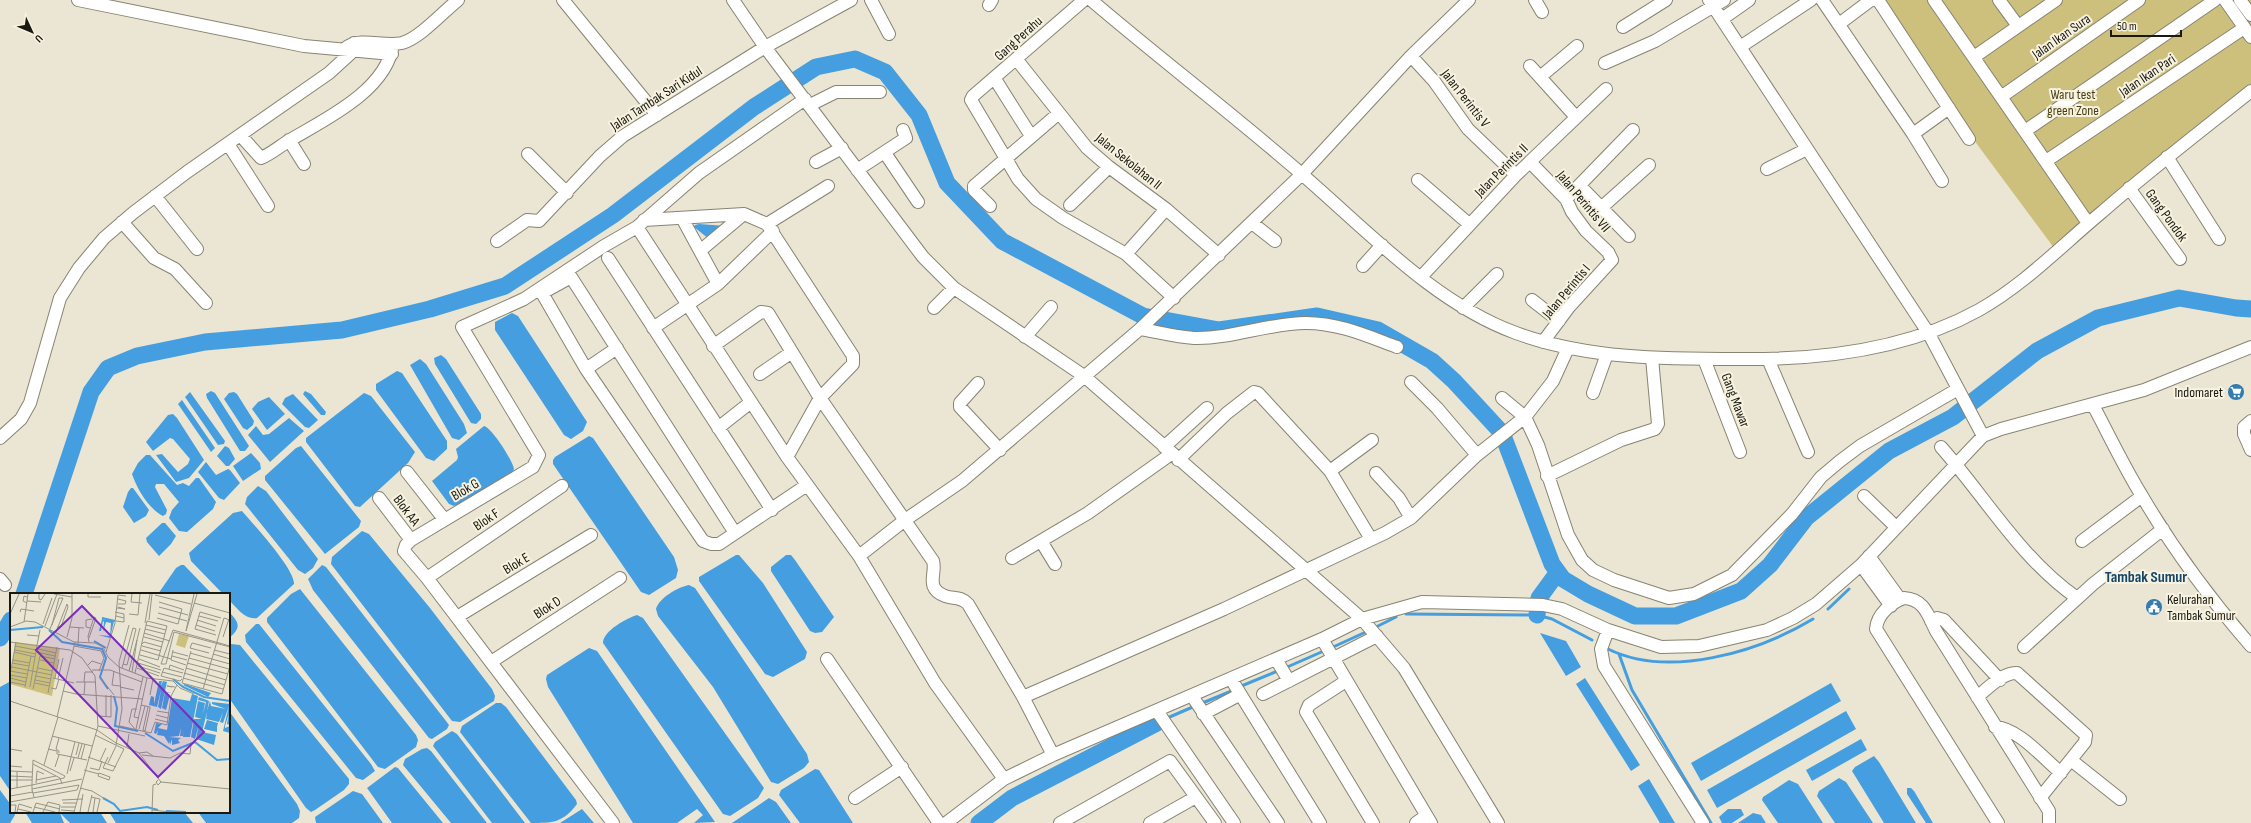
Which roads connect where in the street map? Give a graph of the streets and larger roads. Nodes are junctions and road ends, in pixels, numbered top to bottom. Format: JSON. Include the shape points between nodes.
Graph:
{"nodes":[{"id":1,"x":78,"y":0,"type":"edge"},
{"id":2,"x":458,"y":0,"type":"edge"},
{"id":3,"x":563,"y":0,"type":"edge"},
{"id":4,"x":733,"y":0,"type":"edge"},
{"id":5,"x":851,"y":0,"type":"edge"},
{"id":6,"x":872,"y":0,"type":"edge"},
{"id":7,"x":1084,"y":0,"type":"edge"},
{"id":8,"x":1091,"y":0,"type":"edge"},
{"id":9,"x":1468,"y":0,"type":"edge"},
{"id":10,"x":1534,"y":0,"type":"edge"},
{"id":11,"x":1666,"y":0,"type":"edge"},
{"id":12,"x":1724,"y":0,"type":"edge"},
{"id":13,"x":1749,"y":0,"type":"edge"},
{"id":14,"x":1811,"y":0,"type":"edge"},
{"id":15,"x":1822,"y":0,"type":"edge"},
{"id":16,"x":1871,"y":0,"type":"edge"},
{"id":17,"x":1878,"y":0,"type":"edge"},
{"id":18,"x":1934,"y":0,"type":"edge"},
{"id":19,"x":1999,"y":0,"type":"edge"},
{"id":20,"x":2056,"y":0,"type":"edge"},
{"id":21,"x":2139,"y":0,"type":"edge"},
{"id":22,"x":2215,"y":0,"type":"edge"},
{"id":23,"x":2225,"y":0,"type":"edge"},
{"id":24,"x":1712,"y":4,"type":"edge"},
{"id":25,"x":1542,"y":12,"type":"dead end"},
{"id":26,"x":1722,"y":19,"type":"junction"},
{"id":27,"x":1839,"y":24,"type":"junction"},
{"id":28,"x":2018,"y":26,"type":"junction"},
{"id":29,"x":1623,"y":27,"type":"dead end"},
{"id":30,"x":2248,"y":32,"type":"edge"},
{"id":31,"x":889,"y":34,"type":"dead end"},
{"id":32,"x":1577,"y":46,"type":"dead end"},
{"id":33,"x":765,"y":47,"type":"junction"},
{"id":34,"x":1740,"y":47,"type":"junction"},
{"id":35,"x":350,"y":48,"type":"junction"},
{"id":36,"x":392,"y":49,"type":"junction"},
{"id":37,"x":1411,"y":56,"type":"junction"},
{"id":38,"x":1974,"y":57,"type":"junction"},
{"id":39,"x":1017,"y":60,"type":"junction"},
{"id":40,"x":1605,"y":63,"type":"dead end"},
{"id":41,"x":1530,"y":66,"type":"dead end"},
{"id":42,"x":1540,"y":77,"type":"junction"},
{"id":43,"x":995,"y":78,"type":"junction"},
{"id":44,"x":1606,"y":89,"type":"dead end"},
{"id":45,"x":2251,"y":91,"type":"edge"},
{"id":46,"x":880,"y":92,"type":"dead end"},
{"id":47,"x":2001,"y":97,"type":"junction"},
{"id":48,"x":805,"y":99,"type":"junction"},
{"id":49,"x":1949,"y":108,"type":"junction"},
{"id":50,"x":1059,"y":113,"type":"junction"},
{"id":51,"x":657,"y":115,"type":"junction"},
{"id":52,"x":1576,"y":117,"type":"junction"},
{"id":53,"x":903,"y":130,"type":"dead end"},
{"id":54,"x":1633,"y":130,"type":"dead end"},
{"id":55,"x":2025,"y":131,"type":"junction"},
{"id":56,"x":1913,"y":134,"type":"junction"},
{"id":57,"x":241,"y":136,"type":"junction"},
{"id":58,"x":1031,"y":136,"type":"junction"},
{"id":59,"x":1969,"y":139,"type":"dead end"},
{"id":60,"x":289,"y":140,"type":"junction"},
{"id":61,"x":228,"y":144,"type":"junction"},
{"id":62,"x":842,"y":148,"type":"junction"},
{"id":63,"x":1807,"y":149,"type":"junction"},
{"id":64,"x":885,"y":153,"type":"junction"},
{"id":65,"x":528,"y":154,"type":"dead end"},
{"id":66,"x":2167,"y":157,"type":"junction"},
{"id":67,"x":1006,"y":160,"type":"junction"},
{"id":68,"x":2046,"y":161,"type":"junction"},
{"id":69,"x":816,"y":162,"type":"dead end"},
{"id":70,"x":1530,"y":162,"type":"junction"},
{"id":71,"x":304,"y":164,"type":"dead end"},
{"id":72,"x":1649,"y":166,"type":"dead end"},
{"id":73,"x":1109,"y":167,"type":"junction"},
{"id":74,"x":1767,"y":169,"type":"dead end"},
{"id":75,"x":858,"y":170,"type":"junction"},
{"id":76,"x":1302,"y":174,"type":"junction"},
{"id":77,"x":1516,"y":175,"type":"junction"},
{"id":78,"x":1418,"y":180,"type":"dead end"},
{"id":79,"x":1942,"y":182,"type":"dead end"},
{"id":80,"x":828,"y":186,"type":"dead end"},
{"id":81,"x":1580,"y":186,"type":"junction"},
{"id":82,"x":2129,"y":188,"type":"junction"},
{"id":83,"x":567,"y":193,"type":"junction"},
{"id":84,"x":155,"y":196,"type":"junction"},
{"id":85,"x":1566,"y":199,"type":"junction"},
{"id":86,"x":918,"y":202,"type":"dead end"},
{"id":87,"x":1070,"y":205,"type":"dead end"},
{"id":88,"x":268,"y":206,"type":"dead end"},
{"id":89,"x":990,"y":206,"type":"dead end"},
{"id":90,"x":1600,"y":208,"type":"junction"},
{"id":91,"x":1166,"y":210,"type":"junction"},
{"id":92,"x":744,"y":214,"type":"junction"},
{"id":93,"x":682,"y":218,"type":"junction"},
{"id":94,"x":122,"y":222,"type":"junction"},
{"id":95,"x":1252,"y":223,"type":"junction"},
{"id":96,"x":641,"y":224,"type":"junction"},
{"id":97,"x":1469,"y":224,"type":"junction"},
{"id":98,"x":2088,"y":224,"type":"junction"},
{"id":99,"x":770,"y":228,"type":"junction"},
{"id":100,"x":1629,"y":236,"type":"dead end"},
{"id":101,"x":2219,"y":239,"type":"dead end"},
{"id":102,"x":497,"y":241,"type":"dead end"},
{"id":103,"x":1275,"y":241,"type":"dead end"},
{"id":104,"x":1382,"y":245,"type":"junction"},
{"id":105,"x":197,"y":249,"type":"dead end"},
{"id":106,"x":701,"y":250,"type":"junction"},
{"id":107,"x":1126,"y":254,"type":"junction"},
{"id":108,"x":1219,"y":255,"type":"junction"},
{"id":109,"x":608,"y":258,"type":"dead end"},
{"id":110,"x":2180,"y":259,"type":"dead end"},
{"id":111,"x":1612,"y":260,"type":"joint"},
{"id":112,"x":1363,"y":266,"type":"dead end"},
{"id":113,"x":1497,"y":274,"type":"dead end"},
{"id":114,"x":1421,"y":277,"type":"junction"},
{"id":115,"x":718,"y":284,"type":"junction"},
{"id":116,"x":954,"y":288,"type":"junction"},
{"id":117,"x":1173,"y":299,"type":"junction"},
{"id":118,"x":1532,"y":300,"type":"dead end"},
{"id":119,"x":206,"y":303,"type":"dead end"},
{"id":120,"x":688,"y":305,"type":"junction"},
{"id":121,"x":1051,"y":307,"type":"dead end"},
{"id":122,"x":934,"y":308,"type":"dead end"},
{"id":123,"x":1463,"y":308,"type":"junction"},
{"id":124,"x":1559,"y":321,"type":"junction"},
{"id":125,"x":1143,"y":327,"type":"junction"},
{"id":126,"x":653,"y":328,"type":"junction"},
{"id":127,"x":1929,"y":334,"type":"junction"},
{"id":128,"x":1025,"y":337,"type":"junction"},
{"id":129,"x":1543,"y":342,"type":"junction"},
{"id":130,"x":713,"y":346,"type":"junction"},
{"id":131,"x":1397,"y":347,"type":"dead end"},
{"id":132,"x":617,"y":348,"type":"junction"},
{"id":133,"x":1568,"y":348,"type":"junction"},
{"id":134,"x":2249,"y":351,"type":"edge"},
{"id":135,"x":792,"y":352,"type":"junction"},
{"id":136,"x":1607,"y":354,"type":"junction"},
{"id":137,"x":1652,"y":358,"type":"junction"},
{"id":138,"x":1704,"y":359,"type":"junction"},
{"id":139,"x":1768,"y":360,"type":"junction"},
{"id":140,"x":586,"y":369,"type":"junction"},
{"id":141,"x":760,"y":374,"type":"dead end"},
{"id":142,"x":1084,"y":376,"type":"junction"},
{"id":143,"x":1410,"y":382,"type":"dead end"},
{"id":144,"x":978,"y":383,"type":"dead end"},
{"id":145,"x":1593,"y":393,"type":"dead end"},
{"id":146,"x":1960,"y":393,"type":"junction"},
{"id":147,"x":820,"y":398,"type":"junction"},
{"id":148,"x":1502,"y":398,"type":"dead end"},
{"id":149,"x":751,"y":402,"type":"junction"},
{"id":150,"x":2093,"y":405,"type":"junction"},
{"id":151,"x":1207,"y":408,"type":"dead end"},
{"id":152,"x":1522,"y":419,"type":"junction"},
{"id":153,"x":2251,"y":421,"type":"edge"},
{"id":154,"x":718,"y":428,"type":"junction"},
{"id":155,"x":1983,"y":436,"type":"junction"},
{"id":156,"x":0,"y":438,"type":"edge"},
{"id":157,"x":1372,"y":440,"type":"dead end"},
{"id":158,"x":1940,"y":447,"type":"dead end"},
{"id":159,"x":1000,"y":450,"type":"junction"},
{"id":160,"x":2251,"y":450,"type":"edge"},
{"id":161,"x":1740,"y":452,"type":"dead end"},
{"id":162,"x":1808,"y":452,"type":"dead end"},
{"id":163,"x":1171,"y":454,"type":"junction"},
{"id":164,"x":1477,"y":455,"type":"junction"},
{"id":165,"x":787,"y":457,"type":"junction"},
{"id":166,"x":1956,"y":464,"type":"junction"},
{"id":167,"x":1330,"y":471,"type":"junction"},
{"id":168,"x":407,"y":472,"type":"dead end"},
{"id":169,"x":1376,"y":473,"type":"dead end"},
{"id":170,"x":1547,"y":476,"type":"junction"},
{"id":171,"x":807,"y":485,"type":"junction"},
{"id":172,"x":562,"y":486,"type":"dead end"},
{"id":173,"x":1864,"y":496,"type":"dead end"},
{"id":174,"x":2142,"y":496,"type":"junction"},
{"id":175,"x":379,"y":498,"type":"dead end"},
{"id":176,"x":772,"y":510,"type":"junction"},
{"id":177,"x":1411,"y":518,"type":"junction"},
{"id":178,"x":444,"y":519,"type":"junction"},
{"id":179,"x":905,"y":520,"type":"junction"},
{"id":180,"x":1896,"y":527,"type":"junction"},
{"id":181,"x":2163,"y":529,"type":"junction"},
{"id":182,"x":735,"y":533,"type":"junction"},
{"id":183,"x":591,"y":535,"type":"dead end"},
{"id":184,"x":1371,"y":539,"type":"junction"},
{"id":185,"x":1041,"y":541,"type":"junction"},
{"id":186,"x":2082,"y":541,"type":"dead end"},
{"id":187,"x":408,"y":544,"type":"junction"},
{"id":188,"x":859,"y":556,"type":"junction"},
{"id":189,"x":1012,"y":558,"type":"dead end"},
{"id":190,"x":1865,"y":561,"type":"junction"},
{"id":191,"x":1055,"y":564,"type":"dead end"},
{"id":192,"x":1304,"y":570,"type":"junction"},
{"id":193,"x":427,"y":578,"type":"junction"},
{"id":194,"x":620,"y":578,"type":"dead end"},
{"id":195,"x":2077,"y":598,"type":"junction"},
{"id":196,"x":1896,"y":602,"type":"junction"},
{"id":197,"x":457,"y":617,"type":"junction"},
{"id":198,"x":1931,"y":621,"type":"junction"},
{"id":199,"x":1370,"y":628,"type":"junction"},
{"id":200,"x":1605,"y":639,"type":"junction"},
{"id":201,"x":2251,"y":646,"type":"edge"},
{"id":202,"x":2024,"y":647,"type":"dead end"},
{"id":203,"x":1328,"y":649,"type":"junction"},
{"id":204,"x":827,"y":659,"type":"dead end"},
{"id":205,"x":491,"y":662,"type":"junction"},
{"id":206,"x":1283,"y":670,"type":"junction"},
{"id":207,"x":2000,"y":680,"type":"junction"},
{"id":208,"x":1346,"y":681,"type":"junction"},
{"id":209,"x":1235,"y":688,"type":"junction"},
{"id":210,"x":1263,"y":694,"type":"dead end"},
{"id":211,"x":1023,"y":697,"type":"junction"},
{"id":212,"x":1977,"y":698,"type":"junction"},
{"id":213,"x":1198,"y":705,"type":"junction"},
{"id":214,"x":1160,"y":717,"type":"junction"},
{"id":215,"x":1995,"y":727,"type":"junction"},
{"id":216,"x":1053,"y":755,"type":"junction"},
{"id":217,"x":2071,"y":760,"type":"junction"},
{"id":218,"x":902,"y":767,"type":"junction"},
{"id":219,"x":2061,"y":773,"type":"junction"},
{"id":220,"x":1004,"y":779,"type":"junction"},
{"id":221,"x":1196,"y":797,"type":"junction"},
{"id":222,"x":855,"y":798,"type":"dead end"},
{"id":223,"x":2040,"y":798,"type":"junction"},
{"id":224,"x":2120,"y":799,"type":"dead end"},
{"id":225,"x":1428,"y":820,"type":"edge"},
{"id":226,"x":2052,"y":821,"type":"edge"},
{"id":227,"x":613,"y":823,"type":"edge"},
{"id":228,"x":939,"y":823,"type":"edge"},
{"id":229,"x":946,"y":823,"type":"edge"},
{"id":230,"x":1060,"y":823,"type":"edge"},
{"id":231,"x":1150,"y":823,"type":"edge"},
{"id":232,"x":1215,"y":823,"type":"edge"},
{"id":233,"x":1234,"y":823,"type":"edge"},
{"id":234,"x":1278,"y":823,"type":"edge"},
{"id":235,"x":1320,"y":823,"type":"edge"},
{"id":236,"x":1373,"y":823,"type":"edge"},
{"id":237,"x":1416,"y":823,"type":"edge"},
{"id":238,"x":1498,"y":823,"type":"edge"},
{"id":239,"x":1703,"y":823,"type":"edge"},
{"id":240,"x":1998,"y":823,"type":"edge"}],
"edges":[{"from":1,"to":35,"type":"street","via":[[304,46],[325,49]]},
{"from":2,"to":36,"type":"street","via":[[435,25]]},
{"from":3,"to":51,"type":"street"},
{"from":4,"to":33,"type":"street"},
{"from":5,"to":33,"type":"street","name":"Jalan Tambak Sari Kidul"},
{"from":6,"to":31,"type":"street"},
{"from":7,"to":39,"type":"street","name":"Gang Perahu"},
{"from":8,"to":76,"type":"street"},
{"from":9,"to":37,"type":"street"},
{"from":10,"to":25,"type":"street"},
{"from":11,"to":29,"type":"street"},
{"from":12,"to":24,"type":"street"},
{"from":13,"to":26,"type":"street"},
{"from":14,"to":34,"type":"street"},
{"from":15,"to":27,"type":"street"},
{"from":16,"to":27,"type":"street"},
{"from":17,"to":49,"type":"street"},
{"from":18,"to":38,"type":"street"},
{"from":19,"to":28,"type":"street"},
{"from":20,"to":28,"type":"street"},
{"from":21,"to":47,"type":"street","name":"Jalan Ikan Sura"},
{"from":22,"to":55,"type":"street"},
{"from":23,"to":30,"type":"street"},
{"from":24,"to":26,"type":"street"},
{"from":24,"to":40,"type":"street","via":[[1655,41]]},
{"from":26,"to":34,"type":"street"},
{"from":27,"to":56,"type":"street"},
{"from":28,"to":38,"type":"street"},
{"from":30,"to":68,"type":"street","name":"Jalan Ikan Pari"},
{"from":32,"to":42,"type":"street"},
{"from":33,"to":48,"type":"street"},
{"from":33,"to":51,"type":"street","name":"Jalan Tambak Sari Kidul"},
{"from":34,"to":63,"type":"street"},
{"from":35,"to":36,"type":"street"},
{"from":35,"to":57,"type":"street","via":[[329,72]]},
{"from":36,"to":60,"type":"street","via":[[385,69],[366,90],[324,121]]},
{"from":37,"to":76,"type":"street"},
{"from":37,"to":77,"type":"street","name":"Jalan Perintis V","via":[[1434,81],[1468,129]]},
{"from":38,"to":47,"type":"street"},
{"from":39,"to":43,"type":"street","name":"Gang Perahu"},
{"from":39,"to":50,"type":"street","name":"Jalan Sekolahan II"},
{"from":41,"to":42,"type":"street"},
{"from":42,"to":52,"type":"street"},
{"from":43,"to":58,"type":"street"},
{"from":43,"to":67,"type":"street","name":"Gang Perahu","via":[[971,98]]},
{"from":44,"to":52,"type":"street","name":"Jalan Perintis II"},
{"from":45,"to":66,"type":"street"},
{"from":46,"to":48,"type":"street","via":[[836,92]]},
{"from":47,"to":55,"type":"street"},
{"from":48,"to":62,"type":"street"},
{"from":48,"to":96,"type":"street","via":[[699,174]]},
{"from":49,"to":56,"type":"street"},
{"from":49,"to":59,"type":"street"},
{"from":50,"to":58,"type":"street"},
{"from":50,"to":73,"type":"street","name":"Jalan Sekolahan II","via":[[1087,148]]},
{"from":51,"to":83,"type":"street","name":"Jalan Tambak Sari Kidul","via":[[612,144]]},
{"from":52,"to":70,"type":"street","name":"Jalan Perintis II"},
{"from":53,"to":64,"type":"street","via":[[906,138]]},
{"from":54,"to":81,"type":"street"},
{"from":55,"to":68,"type":"street"},
{"from":56,"to":79,"type":"street"},
{"from":57,"to":60,"type":"street","via":[[261,158]]},
{"from":57,"to":61,"type":"street"},
{"from":58,"to":67,"type":"street"},
{"from":60,"to":71,"type":"street"},
{"from":61,"to":84,"type":"street"},
{"from":61,"to":88,"type":"street"},
{"from":62,"to":69,"type":"street"},
{"from":62,"to":75,"type":"street"},
{"from":63,"to":74,"type":"street"},
{"from":63,"to":127,"type":"street"},
{"from":64,"to":75,"type":"street"},
{"from":64,"to":86,"type":"street"},
{"from":65,"to":83,"type":"street"},
{"from":66,"to":82,"type":"street"},
{"from":66,"to":101,"type":"street"},
{"from":67,"to":89,"type":"street","via":[[973,188]]},
{"from":67,"to":107,"type":"street","via":[[1018,179],[1036,199],[1063,218]]},
{"from":68,"to":98,"type":"street"},
{"from":70,"to":77,"type":"street","name":"Jalan Perintis II"},
{"from":70,"to":85,"type":"street","name":"Jalan Perintis VII"},
{"from":72,"to":90,"type":"street"},
{"from":73,"to":87,"type":"street"},
{"from":73,"to":91,"type":"street","name":"Jalan Sekolahan II"},
{"from":75,"to":116,"type":"street","via":[[923,257]]},
{"from":76,"to":95,"type":"street"},
{"from":76,"to":104,"type":"street"},
{"from":77,"to":97,"type":"street","name":"Jalan Perintis II"},
{"from":78,"to":97,"type":"street"},
{"from":80,"to":99,"type":"street"},
{"from":81,"to":85,"type":"street"},
{"from":81,"to":90,"type":"street"},
{"from":82,"to":98,"type":"street"},
{"from":82,"to":110,"type":"street","name":"Gang Pondok"},
{"from":83,"to":102,"type":"street","name":"Jalan Tambak Sari Kidul","via":[[539,221],[528,220]]},
{"from":84,"to":94,"type":"street"},
{"from":84,"to":105,"type":"street"},
{"from":85,"to":111,"type":"street","name":"Jalan Perintis VII","via":[[1578,220],[1608,252]]},
{"from":90,"to":100,"type":"street"},
{"from":91,"to":107,"type":"street"},
{"from":91,"to":108,"type":"street","name":"Jalan Sekolahan II"},
{"from":92,"to":93,"type":"street"},
{"from":92,"to":99,"type":"street"},
{"from":92,"to":106,"type":"street"},
{"from":93,"to":96,"type":"street"},
{"from":93,"to":106,"type":"street"},
{"from":94,"to":119,"type":"street","via":[[154,258],[175,269]]},
{"from":94,"to":156,"type":"street","via":[[91,252],[60,298],[30,403],[21,419]]},
{"from":95,"to":103,"type":"street"},
{"from":95,"to":108,"type":"street"},
{"from":96,"to":120,"type":"street"},
{"from":96,"to":178,"type":"street","name":"Blok G","via":[[524,299],[463,326],[464,332],[539,456],[533,467]]},
{"from":97,"to":114,"type":"street","name":"Jalan Perintis II"},
{"from":98,"to":127,"type":"street","via":[[2042,267],[2006,294],[1955,323]]},
{"from":99,"to":115,"type":"street"},
{"from":99,"to":147,"type":"street","via":[[854,360]]},
{"from":104,"to":112,"type":"street"},
{"from":104,"to":114,"type":"street"},
{"from":106,"to":115,"type":"street"},
{"from":107,"to":117,"type":"street"},
{"from":108,"to":117,"type":"street"},
{"from":109,"to":126,"type":"street"},
{"from":111,"to":124,"type":"street","name":"Jalan Perintis I"},
{"from":113,"to":123,"type":"street"},
{"from":114,"to":123,"type":"street"},
{"from":115,"to":120,"type":"street"},
{"from":116,"to":122,"type":"street"},
{"from":116,"to":128,"type":"street"},
{"from":117,"to":125,"type":"street"},
{"from":118,"to":124,"type":"street"},
{"from":120,"to":126,"type":"street"},
{"from":120,"to":130,"type":"street"},
{"from":121,"to":128,"type":"street"},
{"from":123,"to":129,"type":"street","via":[[1487,322]]},
{"from":124,"to":129,"type":"street","name":"Jalan Perintis I"},
{"from":125,"to":131,"type":"street","via":[[1194,338],[1305,323],[1324,324],[1344,327]]},
{"from":125,"to":142,"type":"street"},
{"from":126,"to":154,"type":"street"},
{"from":127,"to":139,"type":"street","via":[[1850,351]]},
{"from":127,"to":146,"type":"street"},
{"from":128,"to":142,"type":"street"},
{"from":129,"to":133,"type":"street"},
{"from":130,"to":135,"type":"street","via":[[761,312],[765,312]]},
{"from":130,"to":149,"type":"street"},
{"from":132,"to":140,"type":"street"},
{"from":132,"to":140,"type":"street","via":[[571,277],[542,293]]},
{"from":132,"to":182,"type":"street"},
{"from":133,"to":136,"type":"street"},
{"from":133,"to":152,"type":"street","via":[[1553,381]]},
{"from":134,"to":150,"type":"street","via":[[2144,390]]},
{"from":135,"to":141,"type":"street"},
{"from":135,"to":147,"type":"street"},
{"from":136,"to":137,"type":"street"},
{"from":136,"to":145,"type":"street"},
{"from":137,"to":138,"type":"street"},
{"from":137,"to":170,"type":"street","via":[[1658,424],[1655,429],[1621,440]]},
{"from":138,"to":139,"type":"street"},
{"from":138,"to":161,"type":"street","name":"Gang Mawar"},
{"from":139,"to":162,"type":"street"},
{"from":140,"to":182,"type":"street","via":[[702,541],[719,544]]},
{"from":142,"to":159,"type":"street"},
{"from":142,"to":163,"type":"street"},
{"from":143,"to":164,"type":"street","via":[[1437,408]]},
{"from":144,"to":159,"type":"street","via":[[960,403],[960,407]]},
{"from":146,"to":155,"type":"street"},
{"from":146,"to":170,"type":"street","via":[[1860,446],[1840,461],[1821,477],[1792,514],[1732,575],[1694,594],[1669,598],[1625,585],[1593,570],[1582,560],[1568,535]]},
{"from":147,"to":165,"type":"street"},
{"from":147,"to":179,"type":"street"},
{"from":148,"to":152,"type":"street"},
{"from":149,"to":154,"type":"street"},
{"from":149,"to":165,"type":"street"},
{"from":150,"to":155,"type":"street"},
{"from":150,"to":174,"type":"street"},
{"from":151,"to":163,"type":"street"},
{"from":152,"to":164,"type":"street"},
{"from":152,"to":170,"type":"street","via":[[1538,445]]},
{"from":153,"to":160,"type":"street","via":[[2244,427],[2244,434]]},
{"from":154,"to":176,"type":"street"},
{"from":155,"to":166,"type":"street"},
{"from":157,"to":167,"type":"street"},
{"from":158,"to":166,"type":"street"},
{"from":159,"to":179,"type":"street","via":[[962,481]]},
{"from":163,"to":167,"type":"street","via":[[1256,392]]},
{"from":163,"to":185,"type":"street","via":[[1088,513]]},
{"from":163,"to":192,"type":"street"},
{"from":164,"to":177,"type":"street"},
{"from":165,"to":171,"type":"street"},
{"from":166,"to":180,"type":"street"},
{"from":166,"to":195,"type":"street","via":[[2023,549],[2054,580]]},
{"from":167,"to":184,"type":"street"},
{"from":168,"to":178,"type":"street"},
{"from":169,"to":177,"type":"street","via":[[1399,498]]},
{"from":171,"to":176,"type":"street"},
{"from":171,"to":188,"type":"street"},
{"from":172,"to":193,"type":"street","name":"Blok F"},
{"from":173,"to":180,"type":"street"},
{"from":174,"to":181,"type":"street"},
{"from":174,"to":186,"type":"street"},
{"from":175,"to":187,"type":"street","name":"Blok AA"},
{"from":176,"to":182,"type":"street"},
{"from":177,"to":184,"type":"street"},
{"from":178,"to":187,"type":"street","name":"Blok G"},
{"from":179,"to":188,"type":"street"},
{"from":179,"to":211,"type":"street","via":[[933,561],[932,580],[936,590],[949,598],[960,598],[968,604]]},
{"from":180,"to":190,"type":"street"},
{"from":181,"to":195,"type":"street"},
{"from":181,"to":201,"type":"street","via":[[2231,623]]},
{"from":183,"to":197,"type":"street","name":"Blok E"},
{"from":184,"to":192,"type":"street"},
{"from":185,"to":189,"type":"street"},
{"from":185,"to":191,"type":"street"},
{"from":187,"to":193,"type":"street","name":"Blok AA","via":[[405,552]]},
{"from":188,"to":220,"type":"street","via":[[935,683]]},
{"from":190,"to":196,"type":"street"},
{"from":190,"to":200,"type":"street","via":[[1816,604],[1767,630],[1718,643],[1679,648]]},
{"from":192,"to":199,"type":"street"},
{"from":192,"to":211,"type":"street","via":[[1224,610]]},
{"from":193,"to":197,"type":"street","name":"Blok AA"},
{"from":194,"to":205,"type":"street","name":"Blok D"},
{"from":195,"to":202,"type":"street"},
{"from":196,"to":198,"type":"street","via":[[1910,598],[1920,602]]},
{"from":196,"to":240,"type":"street","via":[[1876,621],[1876,629]]},
{"from":197,"to":205,"type":"street","name":"Blok AA"},
{"from":198,"to":207,"type":"street","via":[[1937,618],[1944,620]]},
{"from":198,"to":212,"type":"street"},
{"from":199,"to":200,"type":"street","via":[[1422,602],[1537,605],[1562,609]]},
{"from":199,"to":203,"type":"street"},
{"from":199,"to":203,"type":"street"},
{"from":199,"to":238,"type":"street","via":[[1404,668]]},
{"from":200,"to":239,"type":"street","via":[[1604,666]]},
{"from":203,"to":206,"type":"street"},
{"from":203,"to":206,"type":"street"},
{"from":203,"to":208,"type":"street"},
{"from":204,"to":218,"type":"street"},
{"from":205,"to":227,"type":"street","name":"Blok AA"},
{"from":206,"to":209,"type":"street"},
{"from":206,"to":210,"type":"street"},
{"from":207,"to":212,"type":"street"},
{"from":207,"to":217,"type":"street","via":[[2012,673],[2016,674],[2085,733],[2086,741]]},
{"from":208,"to":225,"type":"street"},
{"from":208,"to":236,"type":"street","via":[[1309,705],[1306,712]]},
{"from":209,"to":213,"type":"street"},
{"from":209,"to":213,"type":"street"},
{"from":209,"to":235,"type":"street"},
{"from":211,"to":216,"type":"street"},
{"from":212,"to":215,"type":"street"},
{"from":213,"to":214,"type":"street"},
{"from":213,"to":234,"type":"street"},
{"from":214,"to":216,"type":"street"},
{"from":214,"to":233,"type":"street"},
{"from":215,"to":219,"type":"street","via":[[2015,733]]},
{"from":215,"to":223,"type":"street"},
{"from":216,"to":220,"type":"street"},
{"from":217,"to":219,"type":"street"},
{"from":217,"to":224,"type":"street"},
{"from":218,"to":222,"type":"street"},
{"from":218,"to":228,"type":"street"},
{"from":219,"to":223,"type":"street"},
{"from":220,"to":229,"type":"street"},
{"from":221,"to":230,"type":"street","via":[[1170,761]]},
{"from":221,"to":231,"type":"street"},
{"from":221,"to":232,"type":"street"},
{"from":223,"to":226,"type":"street"},
{"from":225,"to":237,"type":"street"}]}
